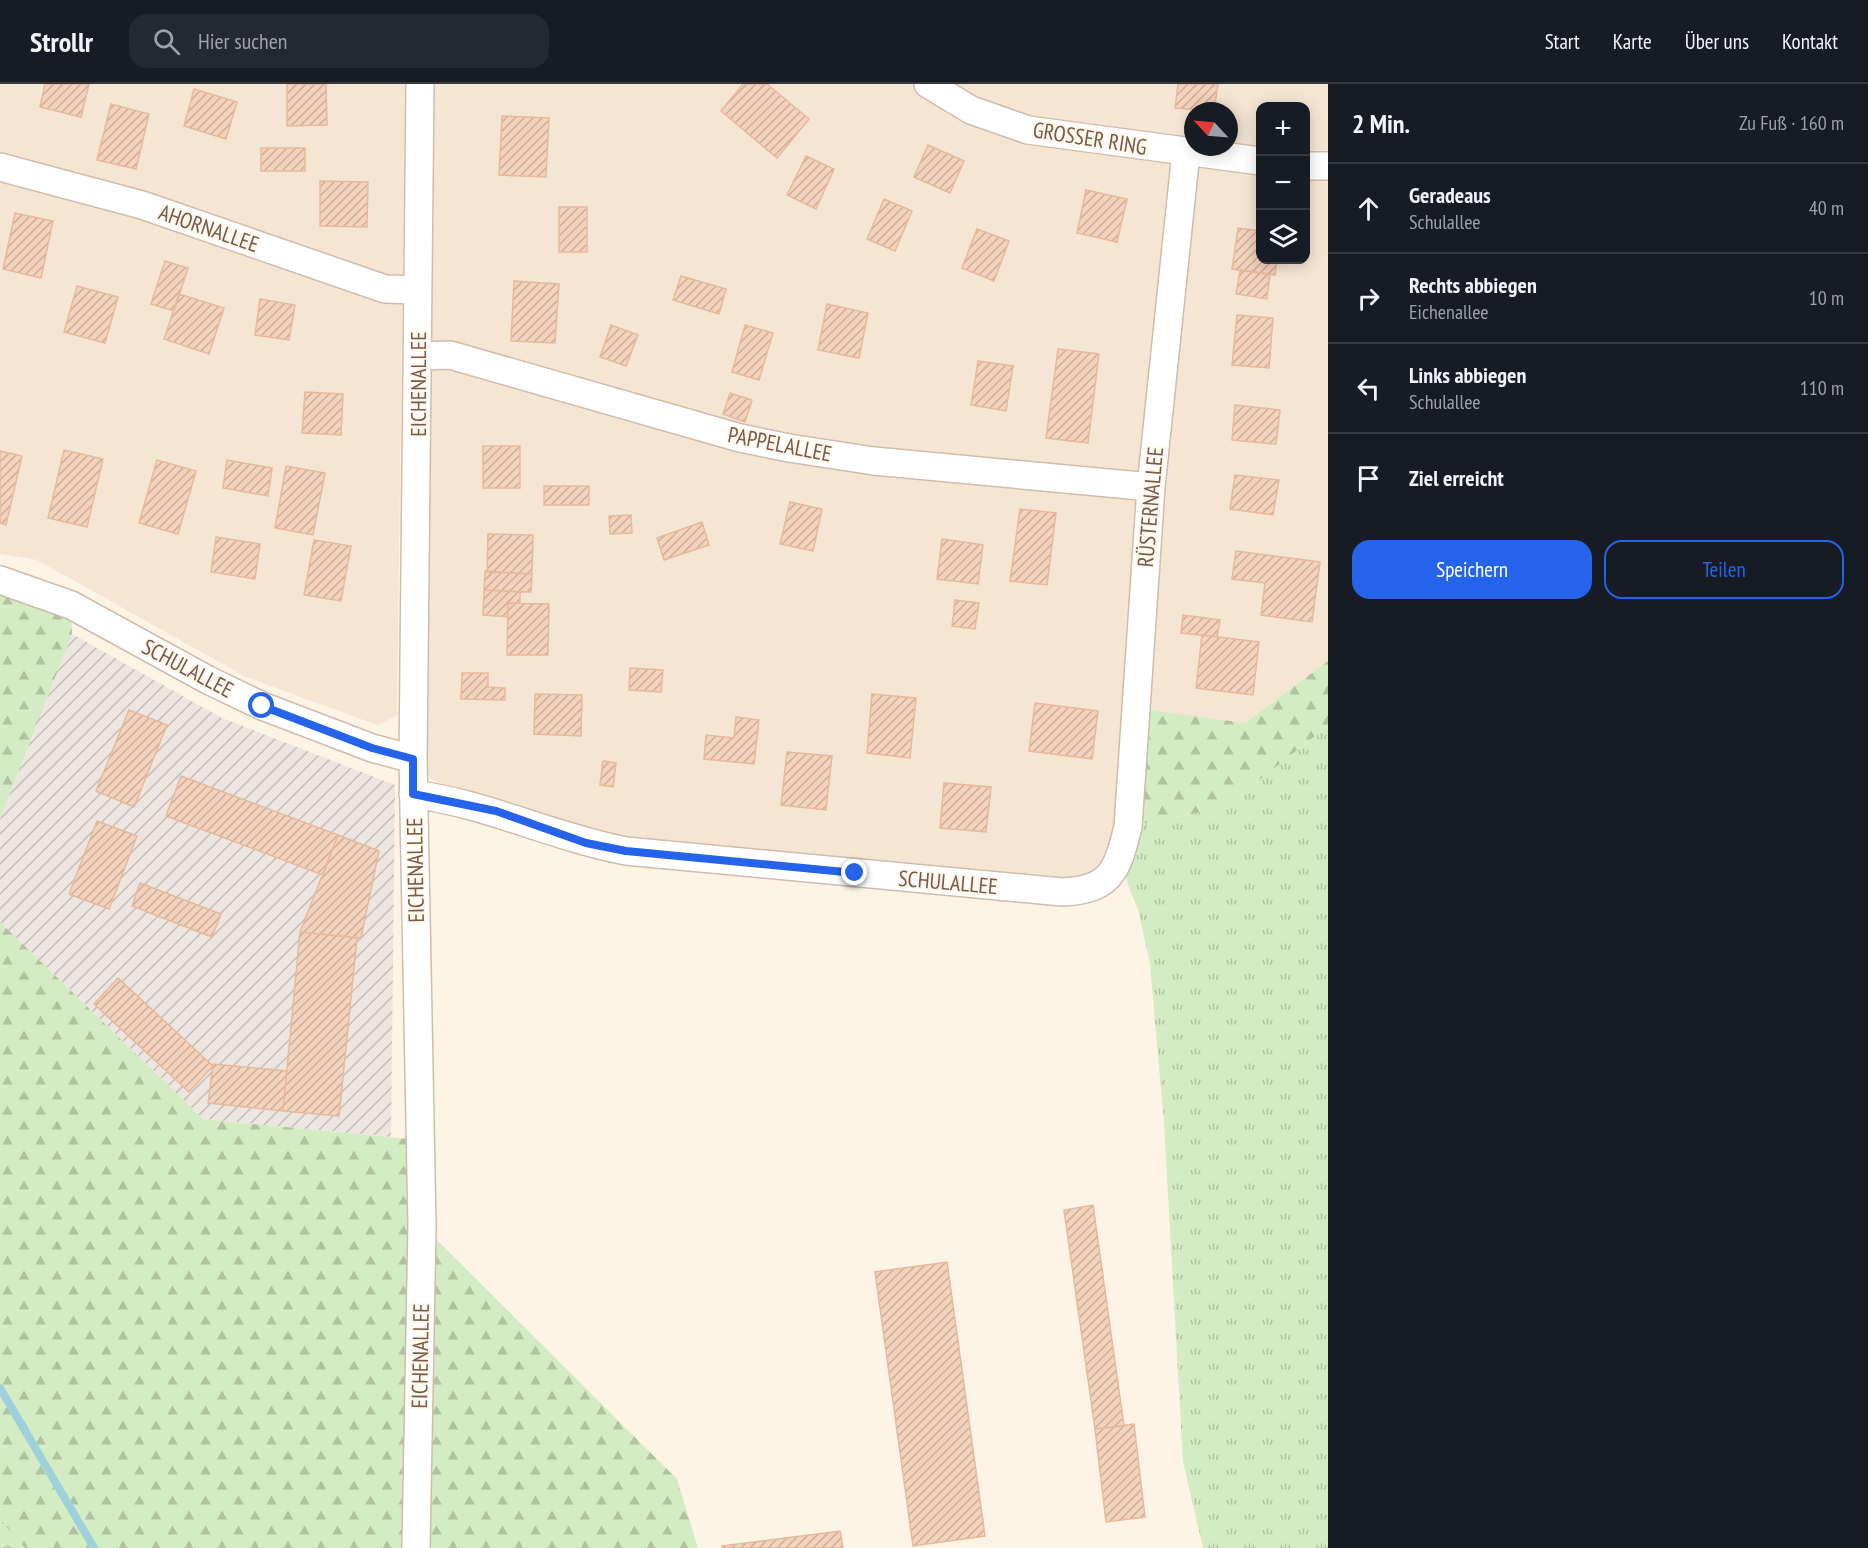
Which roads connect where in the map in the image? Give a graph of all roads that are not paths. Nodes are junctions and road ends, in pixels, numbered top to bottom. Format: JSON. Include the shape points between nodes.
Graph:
{"nodes":[{"id":1,"x":420,"y":84,"type":"edge"},
{"id":2,"x":928,"y":84,"type":"edge"},
{"id":3,"x":1184,"y":152,"type":"edge"},
{"id":4,"x":1186,"y":156,"type":"edge"},
{"id":5,"x":1219,"y":156,"type":"edge"},
{"id":6,"x":1256,"y":161,"type":"edge"},
{"id":7,"x":1310,"y":166,"type":"edge"},
{"id":8,"x":1328,"y":166,"type":"edge"},
{"id":9,"x":0,"y":167,"type":"edge"},
{"id":10,"x":417,"y":290,"type":"junction"},
{"id":11,"x":419,"y":356,"type":"junction"},
{"id":12,"x":1150,"y":487,"type":"junction"},
{"id":13,"x":0,"y":580,"type":"edge"},
{"id":14,"x":413,"y":759,"type":"junction"},
{"id":15,"x":413,"y":794,"type":"junction"},
{"id":16,"x":1119,"y":862,"type":"joint"},
{"id":17,"x":416,"y":1548,"type":"edge"}],
"edges":[{"from":1,"to":10,"type":"street","name":"EICHENALLEE"},
{"from":2,"to":3,"type":"street","name":"GROSSER RING","via":[[971,110],[1028,130]]},
{"from":4,"to":12,"type":"street","name":"RÜSTERNALLEE"},
{"from":5,"to":6,"type":"street","name":"GROSSER RING"},
{"from":7,"to":8,"type":"street"},
{"from":9,"to":10,"type":"street","name":"AHORNALLEE","via":[[142,205],[385,289]]},
{"from":10,"to":11,"type":"street","name":"EICHENALLEE"},
{"from":11,"to":12,"type":"street","name":"PAPPELALLEE","via":[[450,355],[740,438],[789,448],[874,461]]},
{"from":11,"to":14,"type":"street","name":"EICHENALLEE"},
{"from":12,"to":16,"type":"street","name":"RÜSTERNALLEE","via":[[1128,827]]},
{"from":13,"to":14,"type":"street","name":"SCHULALLEE","via":[[71,605],[262,706],[372,748]]},
{"from":14,"to":15,"type":"street","name":"EICHENALLEE"},
{"from":15,"to":16,"type":"street","name":"SCHULALLEE","via":[[496,811],[564,837],[616,849],[855,873],[1080,892],[1106,879]]},
{"from":15,"to":17,"type":"street","name":"EICHENALLEE","via":[[422,1225]]}]}
